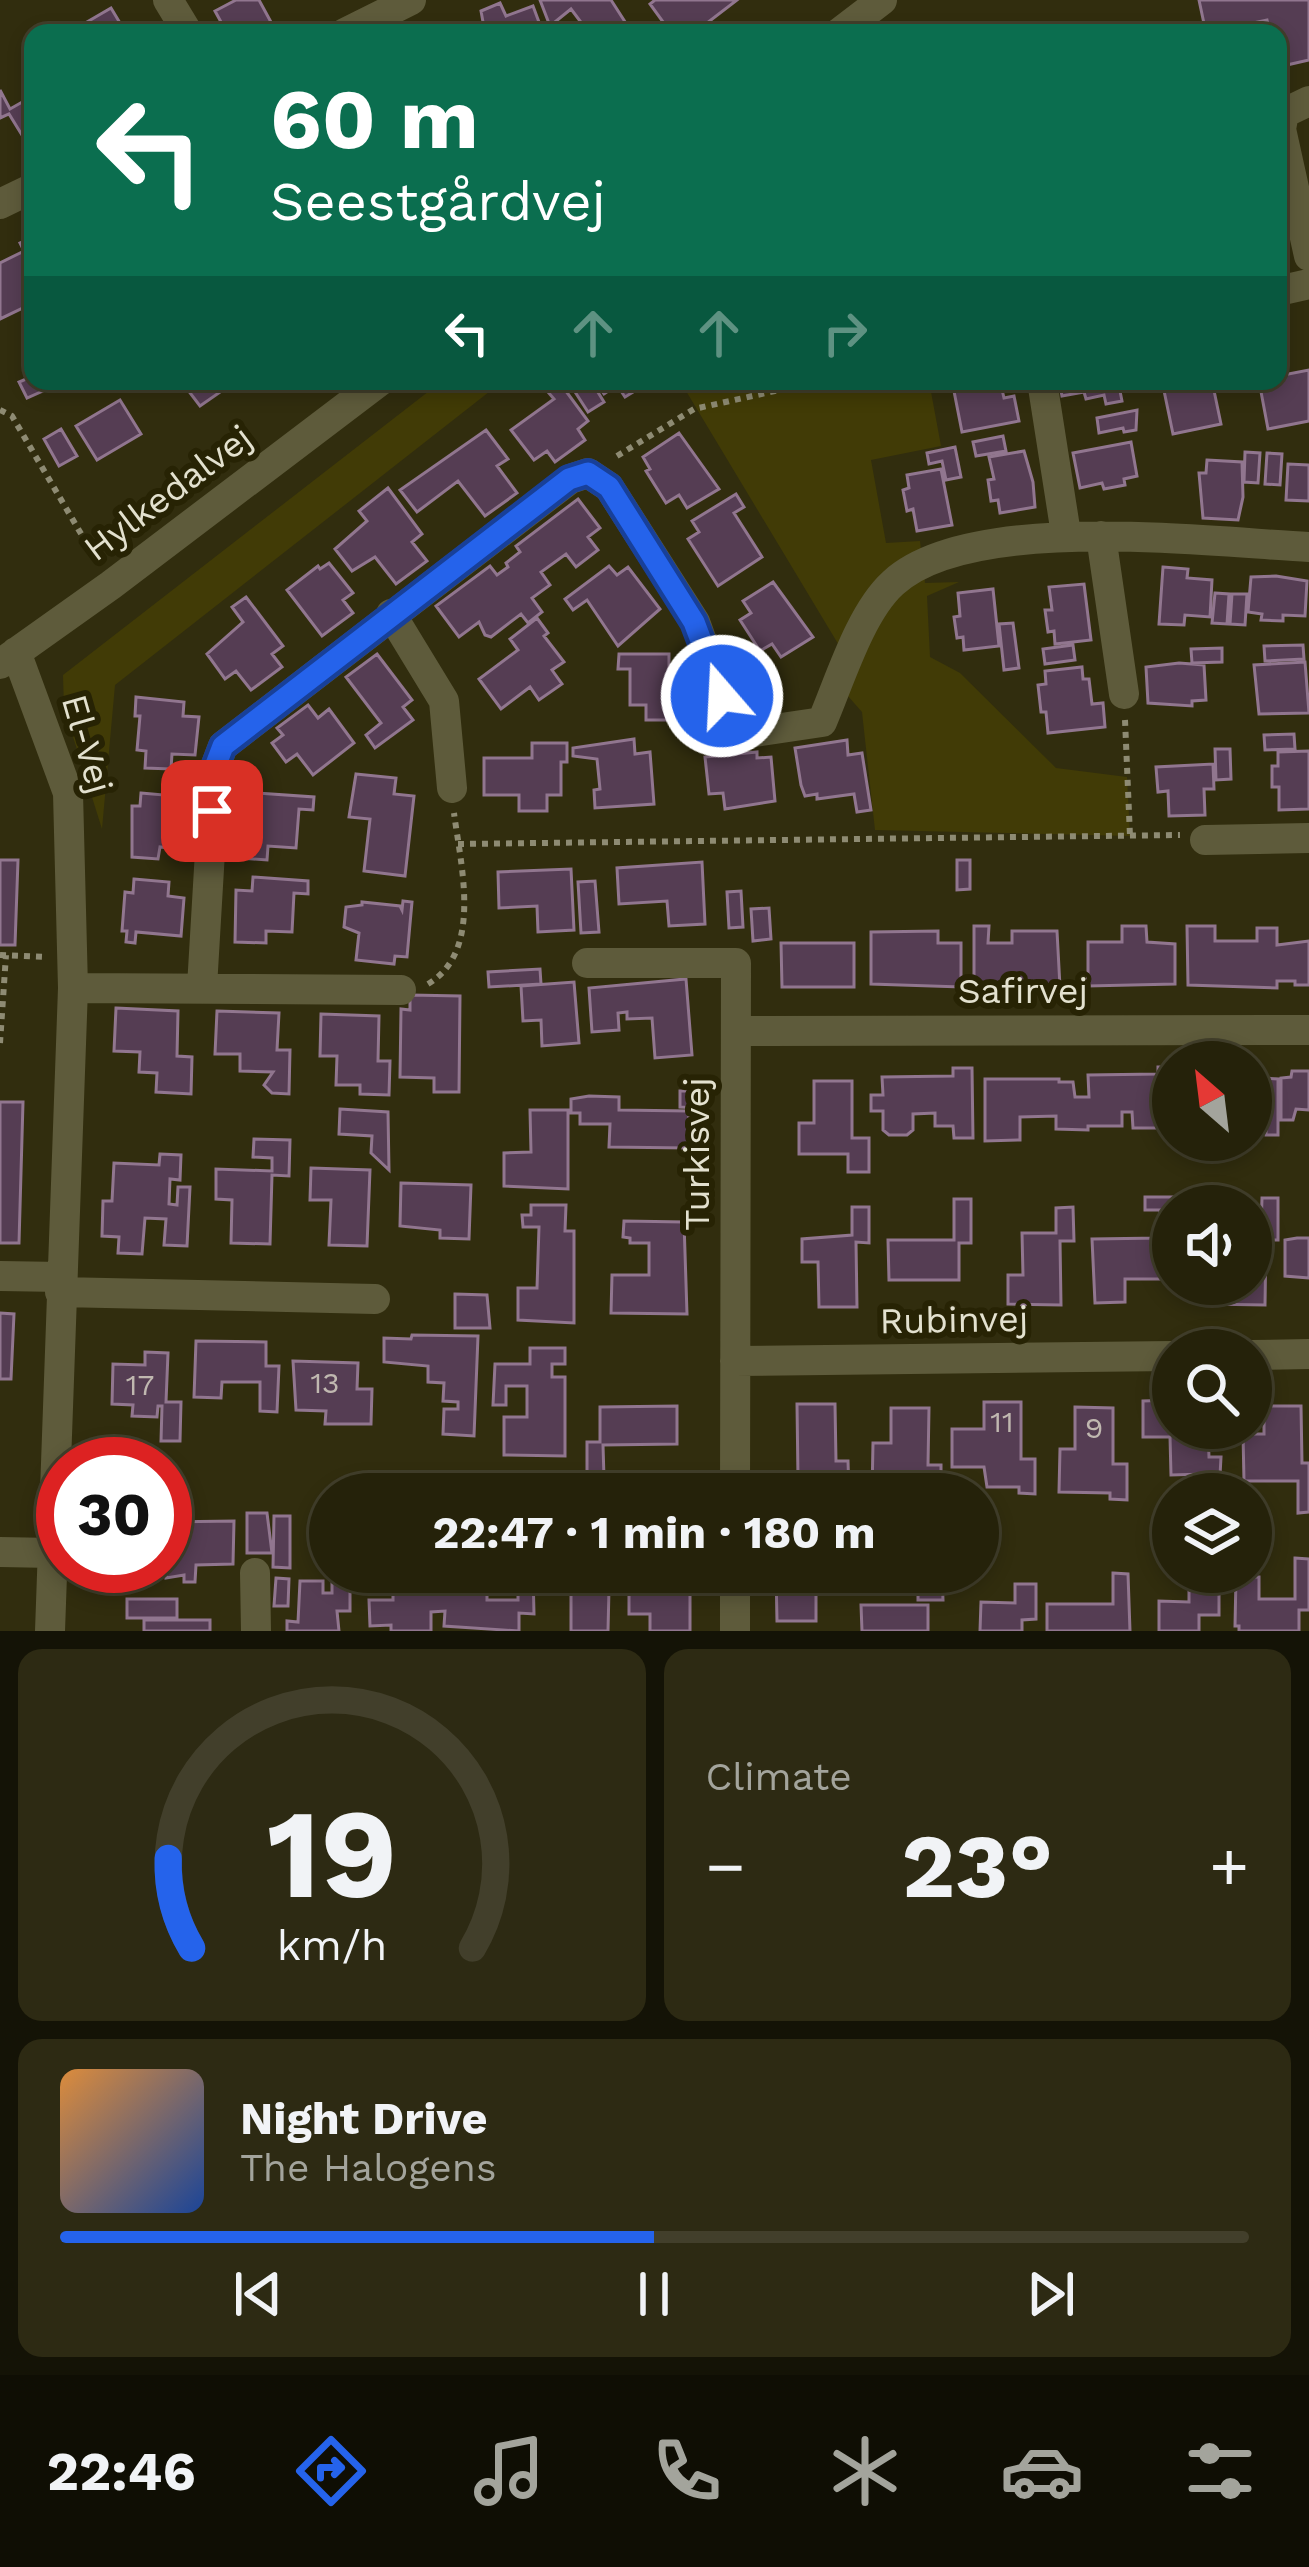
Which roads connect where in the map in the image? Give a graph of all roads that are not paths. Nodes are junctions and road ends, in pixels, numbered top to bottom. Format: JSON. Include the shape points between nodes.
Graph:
{"nodes":[{"id":1,"x":411,"y":0,"type":"edge"},
{"id":2,"x":882,"y":0,"type":"edge"},
{"id":3,"x":363,"y":24,"type":"edge"},
{"id":4,"x":851,"y":24,"type":"edge"},
{"id":5,"x":1287,"y":156,"type":"edge"},
{"id":6,"x":1309,"y":256,"type":"edge"},
{"id":7,"x":368,"y":390,"type":"edge"},
{"id":8,"x":1043,"y":390,"type":"edge"},
{"id":9,"x":1066,"y":534,"type":"junction"},
{"id":10,"x":1101,"y":536,"type":"junction"},
{"id":11,"x":1309,"y":547,"type":"edge"},
{"id":12,"x":391,"y":614,"type":"junction"},
{"id":13,"x":8,"y":658,"type":"edge"},
{"id":14,"x":1124,"y":694,"type":"road end"},
{"id":15,"x":452,"y":788,"type":"road end"},
{"id":16,"x":1309,"y":838,"type":"edge"},
{"id":17,"x":1205,"y":840,"type":"road end"},
{"id":18,"x":587,"y":963,"type":"dead end"},
{"id":19,"x":73,"y":973,"type":"junction"},
{"id":20,"x":202,"y":988,"type":"junction"},
{"id":21,"x":401,"y":990,"type":"road end"},
{"id":22,"x":737,"y":1030,"type":"junction"},
{"id":23,"x":1309,"y":1030,"type":"edge"},
{"id":24,"x":0,"y":1276,"type":"edge"},
{"id":25,"x":61,"y":1285,"type":"junction"},
{"id":26,"x":375,"y":1299,"type":"dead end"},
{"id":27,"x":1309,"y":1354,"type":"edge"},
{"id":28,"x":1272,"y":1355,"type":"edge"},
{"id":29,"x":1152,"y":1356,"type":"edge"},
{"id":30,"x":735,"y":1361,"type":"junction"},
{"id":31,"x":56,"y":1437,"type":"edge"},
{"id":32,"x":735,"y":1473,"type":"edge"},
{"id":33,"x":0,"y":1552,"type":"edge"},
{"id":34,"x":36,"y":1553,"type":"edge"},
{"id":35,"x":255,"y":1573,"type":"dead end"},
{"id":36,"x":51,"y":1593,"type":"edge"},
{"id":37,"x":735,"y":1593,"type":"edge"},
{"id":38,"x":50,"y":1631,"type":"edge"},
{"id":39,"x":256,"y":1631,"type":"edge"},
{"id":40,"x":735,"y":1631,"type":"edge"}],
"edges":[{"from":1,"to":3,"type":"street"},
{"from":2,"to":4,"type":"street"},
{"from":5,"to":6,"type":"street"},
{"from":7,"to":13,"type":"street","name":"Hylkedalvej"},
{"from":8,"to":9,"type":"street"},
{"from":9,"to":10,"type":"street"},
{"from":9,"to":12,"type":"street","via":[[940,555],[913,567],[873,607],[822,722],[754,732],[737,722],[694,622],[609,487],[588,473],[569,479]]},
{"from":10,"to":11,"type":"street"},
{"from":10,"to":14,"type":"street"},
{"from":12,"to":15,"type":"street","via":[[445,701]]},
{"from":12,"to":20,"type":"street","via":[[223,746],[215,767]]},
{"from":13,"to":19,"type":"street","name":"El-Vej","via":[[68,793]]},
{"from":16,"to":17,"type":"street"},
{"from":18,"to":22,"type":"street","name":"Turkisvej","via":[[736,963]]},
{"from":19,"to":20,"type":"street"},
{"from":19,"to":25,"type":"street","name":"El-Vej"},
{"from":20,"to":21,"type":"street"},
{"from":22,"to":23,"type":"street","name":"Safirvej"},
{"from":22,"to":30,"type":"street","name":"Turkisvej"},
{"from":24,"to":25,"type":"street"},
{"from":25,"to":26,"type":"street"},
{"from":25,"to":31,"type":"street","name":"El-Vej"},
{"from":27,"to":28,"type":"street"},
{"from":29,"to":30,"type":"street","name":"Rubinvej"},
{"from":30,"to":32,"type":"street","name":"Turkisvej"},
{"from":33,"to":34,"type":"street"},
{"from":35,"to":39,"type":"street"},
{"from":36,"to":38,"type":"street","name":"El-Vej"},
{"from":37,"to":40,"type":"street"}]}
